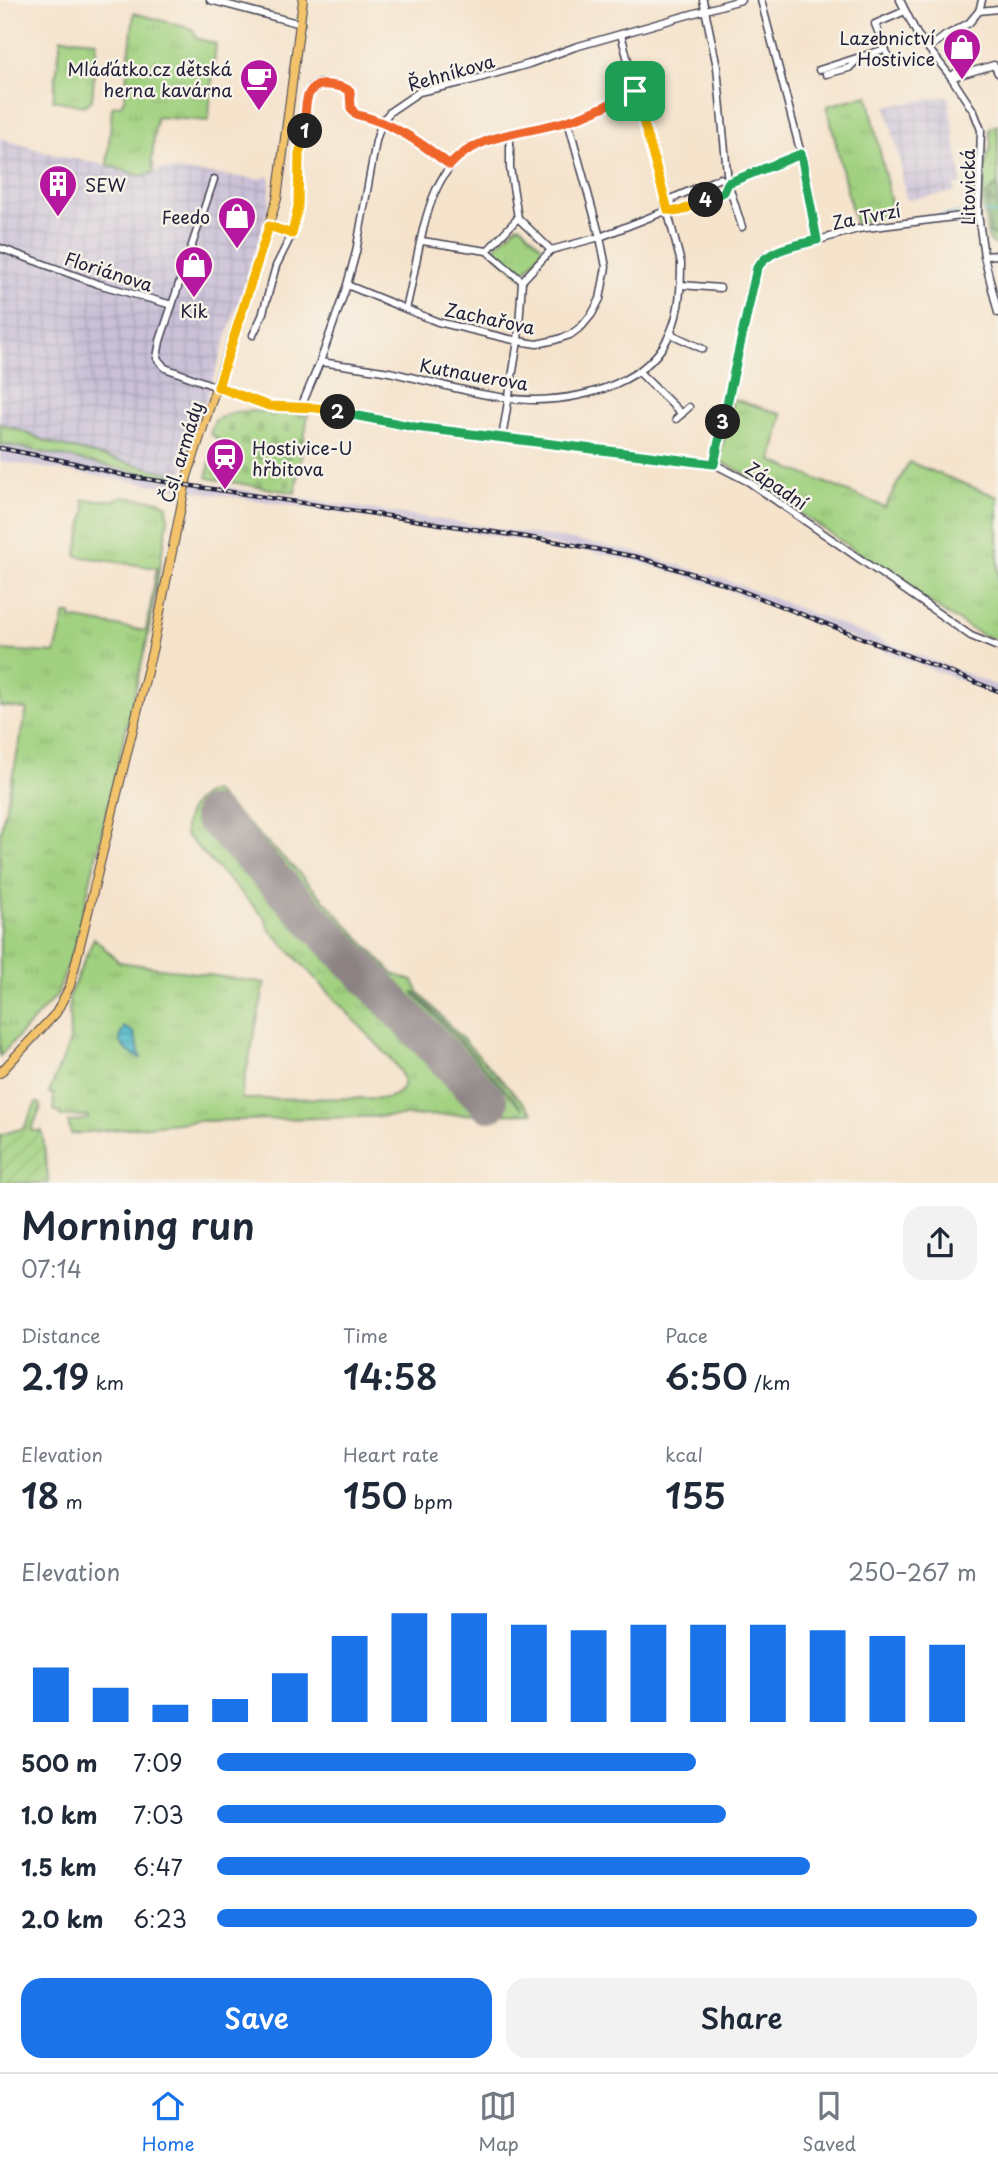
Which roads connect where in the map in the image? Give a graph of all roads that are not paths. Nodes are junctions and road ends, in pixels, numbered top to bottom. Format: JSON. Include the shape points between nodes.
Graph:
{"nodes":[{"id":1,"x":210,"y":0,"type":"edge"},
{"id":2,"x":303,"y":0,"type":"edge"},
{"id":3,"x":703,"y":0,"type":"edge"},
{"id":4,"x":741,"y":0,"type":"edge"},
{"id":5,"x":761,"y":0,"type":"edge"},
{"id":6,"x":900,"y":0,"type":"edge"},
{"id":7,"x":982,"y":0,"type":"edge"},
{"id":8,"x":998,"y":9,"type":"edge"},
{"id":9,"x":707,"y":11,"type":"junction"},
{"id":10,"x":905,"y":11,"type":"junction"},
{"id":11,"x":979,"y":11,"type":"junction"},
{"id":12,"x":301,"y":24,"type":"junction"},
{"id":13,"x":621,"y":34,"type":"junction"},
{"id":14,"x":945,"y":36,"type":"junction"},
{"id":15,"x":929,"y":48,"type":"junction"},
{"id":16,"x":885,"y":49,"type":"junction"},
{"id":17,"x":891,"y":64,"type":"dead end"},
{"id":18,"x":822,"y":72,"type":"dead end"},
{"id":19,"x":998,"y":74,"type":"edge"},
{"id":20,"x":951,"y":77,"type":"junction"},
{"id":21,"x":635,"y":91,"type":"junction"},
{"id":22,"x":382,"y":121,"type":"junction"},
{"id":23,"x":568,"y":121,"type":"junction"},
{"id":24,"x":510,"y":135,"type":"junction"},
{"id":25,"x":801,"y":154,"type":"junction"},
{"id":26,"x":450,"y":165,"type":"junction"},
{"id":27,"x":214,"y":179,"type":"dead end"},
{"id":28,"x":728,"y":183,"type":"junction"},
{"id":29,"x":668,"y":210,"type":"junction"},
{"id":30,"x":978,"y":214,"type":"junction"},
{"id":31,"x":518,"y":218,"type":"junction"},
{"id":32,"x":269,"y":226,"type":"junction"},
{"id":33,"x":742,"y":227,"type":"dead end"},
{"id":34,"x":292,"y":234,"type":"junction"},
{"id":35,"x":600,"y":237,"type":"junction"},
{"id":36,"x":817,"y":240,"type":"junction"},
{"id":37,"x":422,"y":241,"type":"junction"},
{"id":38,"x":0,"y":248,"type":"edge"},
{"id":39,"x":551,"y":250,"type":"junction"},
{"id":40,"x":487,"y":251,"type":"junction"},
{"id":41,"x":998,"y":255,"type":"edge"},
{"id":42,"x":984,"y":256,"type":"junction"},
{"id":43,"x":522,"y":281,"type":"junction"},
{"id":44,"x":347,"y":285,"type":"junction"},
{"id":45,"x":681,"y":285,"type":"junction"},
{"id":46,"x":720,"y":288,"type":"dead end"},
{"id":47,"x":172,"y":305,"type":"junction"},
{"id":48,"x":406,"y":309,"type":"junction"},
{"id":49,"x":998,"y":313,"type":"edge"},
{"id":50,"x":671,"y":334,"type":"junction"},
{"id":51,"x":253,"y":335,"type":"dead end"},
{"id":52,"x":518,"y":341,"type":"junction"},
{"id":53,"x":703,"y":349,"type":"dead end"},
{"id":54,"x":320,"y":362,"type":"junction"},
{"id":55,"x":639,"y":372,"type":"junction"},
{"id":56,"x":218,"y":387,"type":"junction"},
{"id":57,"x":508,"y":397,"type":"junction"},
{"id":58,"x":300,"y":407,"type":"junction"},
{"id":59,"x":690,"y":407,"type":"dead end"},
{"id":60,"x":502,"y":438,"type":"junction"},
{"id":61,"x":714,"y":464,"type":"junction"},
{"id":62,"x":998,"y":648,"type":"edge"},
{"id":63,"x":0,"y":1073,"type":"edge"}],
"edges":[{"from":1,"to":12,"type":"street"},
{"from":2,"to":12,"type":"main road","name":"Čsl. armády"},
{"from":3,"to":9,"type":"street"},
{"from":4,"to":9,"type":"street","name":"Řehníkova"},
{"from":5,"to":25,"type":"street"},
{"from":6,"to":10,"type":"street","name":"Litovická"},
{"from":7,"to":11,"type":"street"},
{"from":8,"to":11,"type":"street"},
{"from":9,"to":13,"type":"street","name":"Řehníkova"},
{"from":9,"to":28,"type":"street"},
{"from":10,"to":15,"type":"street","name":"Litovická"},
{"from":10,"to":16,"type":"street","via":[[874,24]]},
{"from":11,"to":14,"type":"street","via":[[969,23]]},
{"from":12,"to":32,"type":"main road","name":"Čsl. armády","via":[[280,182]]},
{"from":13,"to":21,"type":"street","name":"Kutnauerova"},
{"from":13,"to":22,"type":"street","name":"Řehníkova","via":[[419,92]]},
{"from":14,"to":15,"type":"street"},
{"from":14,"to":20,"type":"street","via":[[961,68]]},
{"from":15,"to":20,"type":"street","name":"Litovická"},
{"from":16,"to":17,"type":"street"},
{"from":16,"to":18,"type":"street"},
{"from":19,"to":20,"type":"street","via":[[994,65]]},
{"from":20,"to":30,"type":"street","name":"Litovická","via":[[981,130]]},
{"from":21,"to":23,"type":"street"},
{"from":21,"to":29,"type":"street","name":"Kutnauerova"},
{"from":22,"to":26,"type":"street"},
{"from":22,"to":34,"type":"street","via":[[355,114],[350,91],[343,86],[319,83],[311,87]]},
{"from":22,"to":44,"type":"street"},
{"from":23,"to":24,"type":"street"},
{"from":23,"to":35,"type":"street","name":"Zachařova"},
{"from":24,"to":26,"type":"street","via":[[473,146]]},
{"from":24,"to":31,"type":"street"},
{"from":25,"to":28,"type":"street"},
{"from":25,"to":36,"type":"street"},
{"from":26,"to":37,"type":"street","via":[[436,189]]},
{"from":27,"to":47,"type":"street"},
{"from":28,"to":29,"type":"street","via":[[724,192],[680,211]]},
{"from":28,"to":29,"type":"street","via":[[720,178],[673,198]]},
{"from":28,"to":33,"type":"street"},
{"from":29,"to":35,"type":"street"},
{"from":29,"to":45,"type":"street","name":"Kutnauerova","via":[[681,263]]},
{"from":30,"to":36,"type":"street","name":"Za Tvrzí","via":[[858,229]]},
{"from":30,"to":42,"type":"street","name":"Litovická"},
{"from":31,"to":39,"type":"street"},
{"from":31,"to":40,"type":"street"},
{"from":32,"to":34,"type":"street"},
{"from":32,"to":56,"type":"main road","name":"Čsl. armády"},
{"from":34,"to":51,"type":"street"},
{"from":35,"to":39,"type":"street"},
{"from":35,"to":52,"type":"street","name":"Zachařova","via":[[606,267],[592,314],[570,335],[537,344]]},
{"from":36,"to":61,"type":"street","name":"Za Tvrzí","via":[[772,253],[757,268]]},
{"from":37,"to":40,"type":"street"},
{"from":37,"to":48,"type":"street"},
{"from":38,"to":47,"type":"street","name":"Floriánova"},
{"from":39,"to":43,"type":"street"},
{"from":40,"to":43,"type":"street"},
{"from":41,"to":42,"type":"street"},
{"from":42,"to":49,"type":"street","name":"Litovická"},
{"from":43,"to":52,"type":"street"},
{"from":44,"to":48,"type":"street","name":"Zachařova"},
{"from":44,"to":54,"type":"street"},
{"from":45,"to":46,"type":"street"},
{"from":45,"to":50,"type":"street","name":"Kutnauerova"},
{"from":47,"to":56,"type":"street","name":"Floriánova","via":[[157,358],[165,368]]},
{"from":48,"to":52,"type":"street","name":"Zachařova","via":[[438,322]]},
{"from":50,"to":53,"type":"street"},
{"from":50,"to":55,"type":"street","name":"Kutnauerova"},
{"from":52,"to":57,"type":"street"},
{"from":54,"to":57,"type":"street","name":"Kutnauerova"},
{"from":54,"to":58,"type":"street"},
{"from":55,"to":57,"type":"street","name":"Kutnauerova","via":[[603,389],[569,397]]},
{"from":55,"to":59,"type":"street","via":[[679,416]]},
{"from":56,"to":58,"type":"street","name":"Západní","via":[[269,406]]},
{"from":56,"to":63,"type":"main road","name":"Čsl. armády","via":[[187,477],[156,629],[70,986],[56,1013]]},
{"from":57,"to":60,"type":"street"},
{"from":58,"to":60,"type":"street","name":"Západní"},
{"from":60,"to":61,"type":"street","name":"Západní"},
{"from":61,"to":62,"type":"street","name":"Západní","via":[[749,482],[971,636]]}]}
